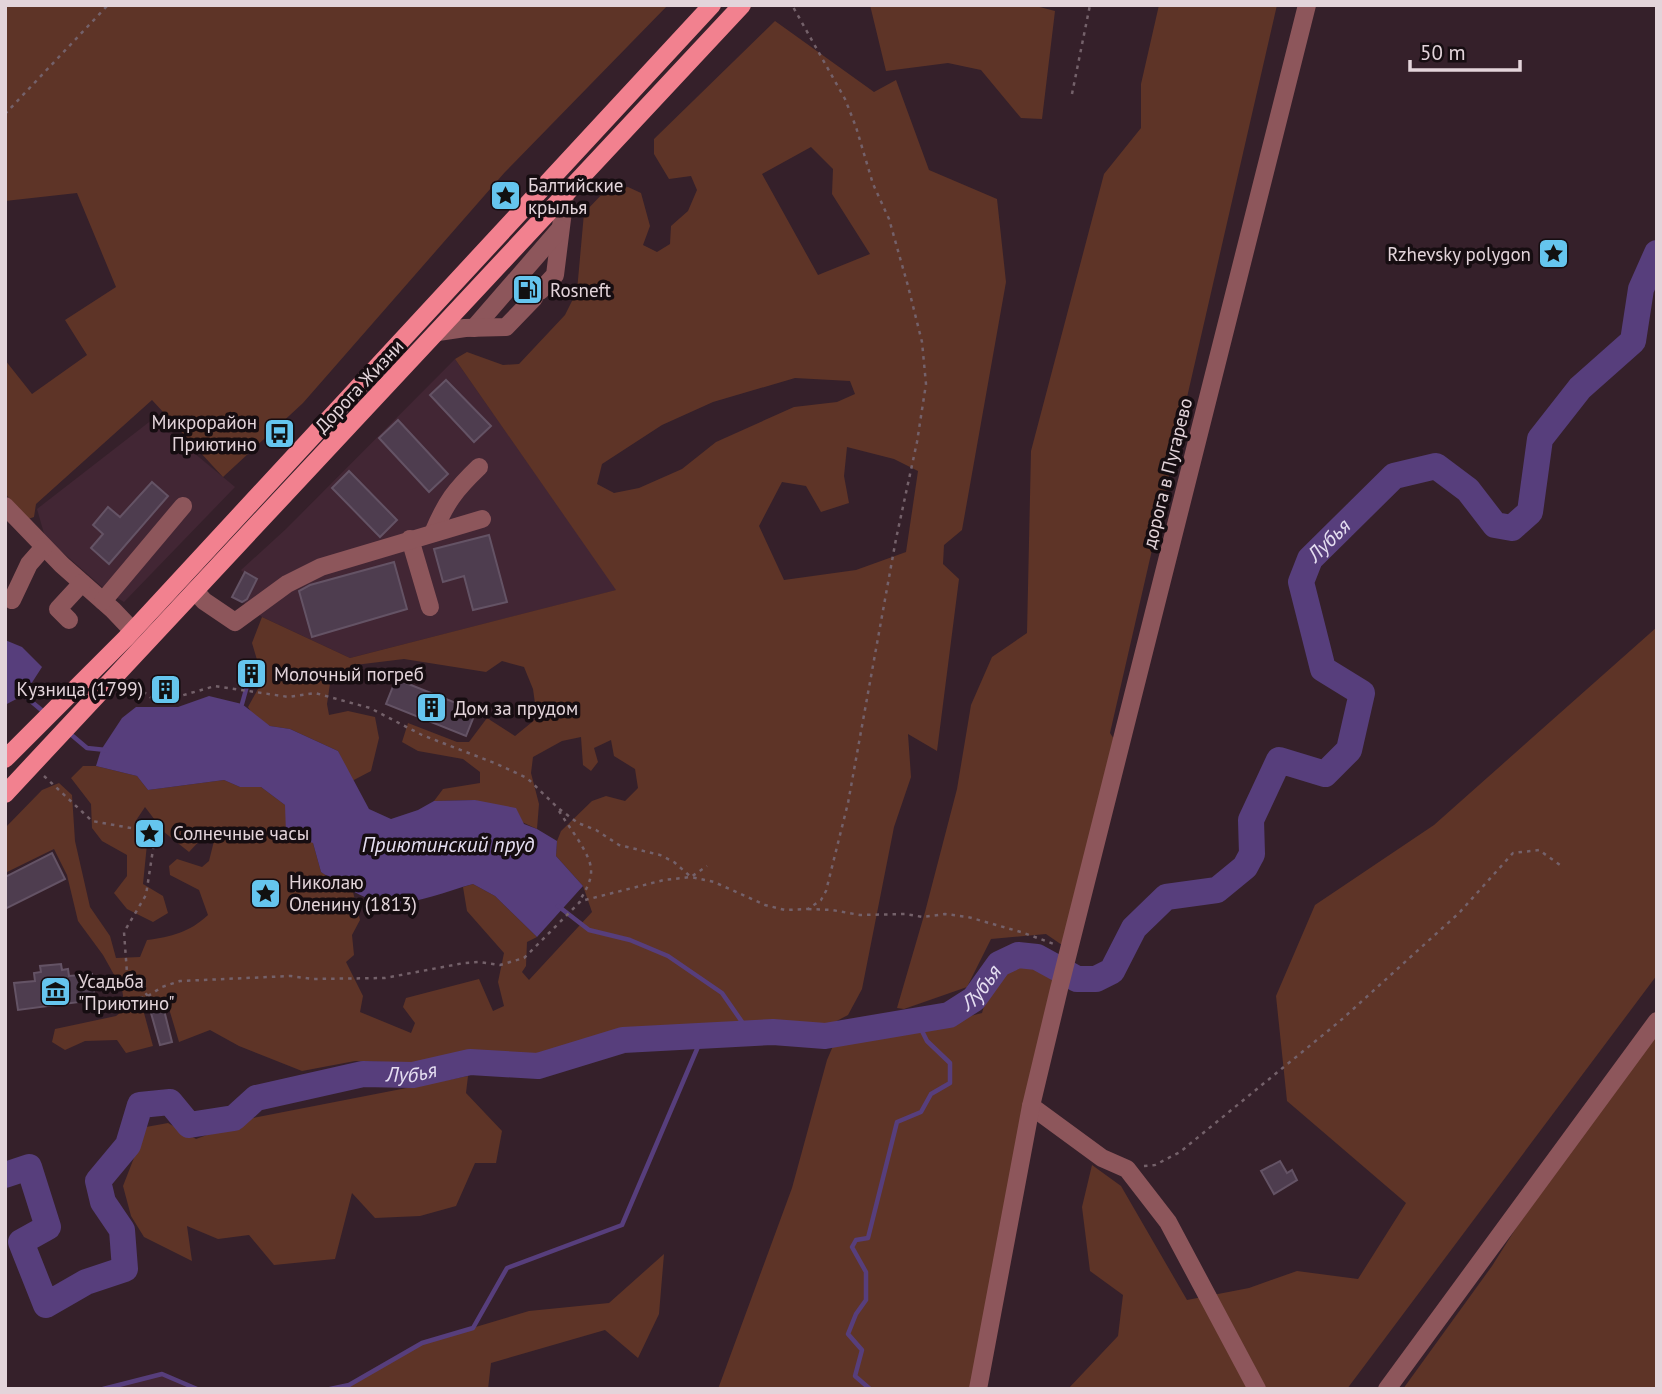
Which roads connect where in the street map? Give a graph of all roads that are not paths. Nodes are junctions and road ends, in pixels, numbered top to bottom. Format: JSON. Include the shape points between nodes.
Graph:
{"nodes":[{"id":1,"x":712,"y":5,"type":"edge"},
{"id":2,"x":742,"y":5,"type":"edge"},
{"id":3,"x":1307,"y":5,"type":"edge"},
{"id":4,"x":565,"y":195,"type":"junction"},
{"id":5,"x":560,"y":229,"type":"junction"},
{"id":6,"x":474,"y":328,"type":"junction"},
{"id":7,"x":438,"y":332,"type":"junction"},
{"id":8,"x":479,"y":467,"type":"dead end"},
{"id":9,"x":5,"y":506,"type":"edge"},
{"id":10,"x":183,"y":506,"type":"dead end"},
{"id":11,"x":482,"y":519,"type":"dead end"},
{"id":12,"x":433,"y":533,"type":"junction"},
{"id":13,"x":410,"y":539,"type":"junction"},
{"id":14,"x":44,"y":547,"type":"junction"},
{"id":15,"x":82,"y":583,"type":"junction"},
{"id":16,"x":196,"y":592,"type":"junction"},
{"id":17,"x":12,"y":600,"type":"dead end"},
{"id":18,"x":103,"y":601,"type":"junction"},
{"id":19,"x":430,"y":607,"type":"dead end"},
{"id":20,"x":69,"y":620,"type":"dead end"},
{"id":21,"x":132,"y":631,"type":"junction"},
{"id":22,"x":5,"y":759,"type":"edge"},
{"id":23,"x":5,"y":794,"type":"edge"},
{"id":24,"x":1657,"y":1021,"type":"edge"},
{"id":25,"x":1031,"y":1106,"type":"junction"},
{"id":26,"x":978,"y":1389,"type":"edge"},
{"id":27,"x":1257,"y":1389,"type":"edge"},
{"id":28,"x":1387,"y":1389,"type":"edge"}],
"edges":[{"from":1,"to":21,"type":"main road","name":"Дорога Жизни"},
{"from":2,"to":4,"type":"main road","name":"Дорога Жизни"},
{"from":3,"to":25,"type":"street","name":"дорога в Пугарево"},
{"from":4,"to":5,"type":"street"},
{"from":4,"to":7,"type":"main road","name":"Дорога Жизни"},
{"from":5,"to":6,"type":"street"},
{"from":5,"to":6,"type":"street","via":[[555,275],[506,327]]},
{"from":6,"to":7,"type":"street"},
{"from":7,"to":16,"type":"main road","name":"Дорога Жизни"},
{"from":8,"to":12,"type":"street","via":[[444,506]]},
{"from":9,"to":14,"type":"street"},
{"from":10,"to":18,"type":"street"},
{"from":11,"to":12,"type":"street"},
{"from":12,"to":13,"type":"street"},
{"from":13,"to":16,"type":"street","via":[[321,567],[287,584],[235,622]]},
{"from":13,"to":19,"type":"street"},
{"from":14,"to":15,"type":"street"},
{"from":14,"to":17,"type":"street","via":[[29,564]]},
{"from":15,"to":18,"type":"street"},
{"from":15,"to":20,"type":"street","via":[[58,609]]},
{"from":16,"to":23,"type":"main road","name":"Дорога Жизни"},
{"from":18,"to":21,"type":"street"},
{"from":21,"to":22,"type":"main road","name":"Дорога Жизни"},
{"from":24,"to":28,"type":"street"},
{"from":25,"to":26,"type":"street","name":"дорога в Пугарево"},
{"from":25,"to":27,"type":"street","via":[[1102,1158],[1127,1169],[1168,1222]]}]}
